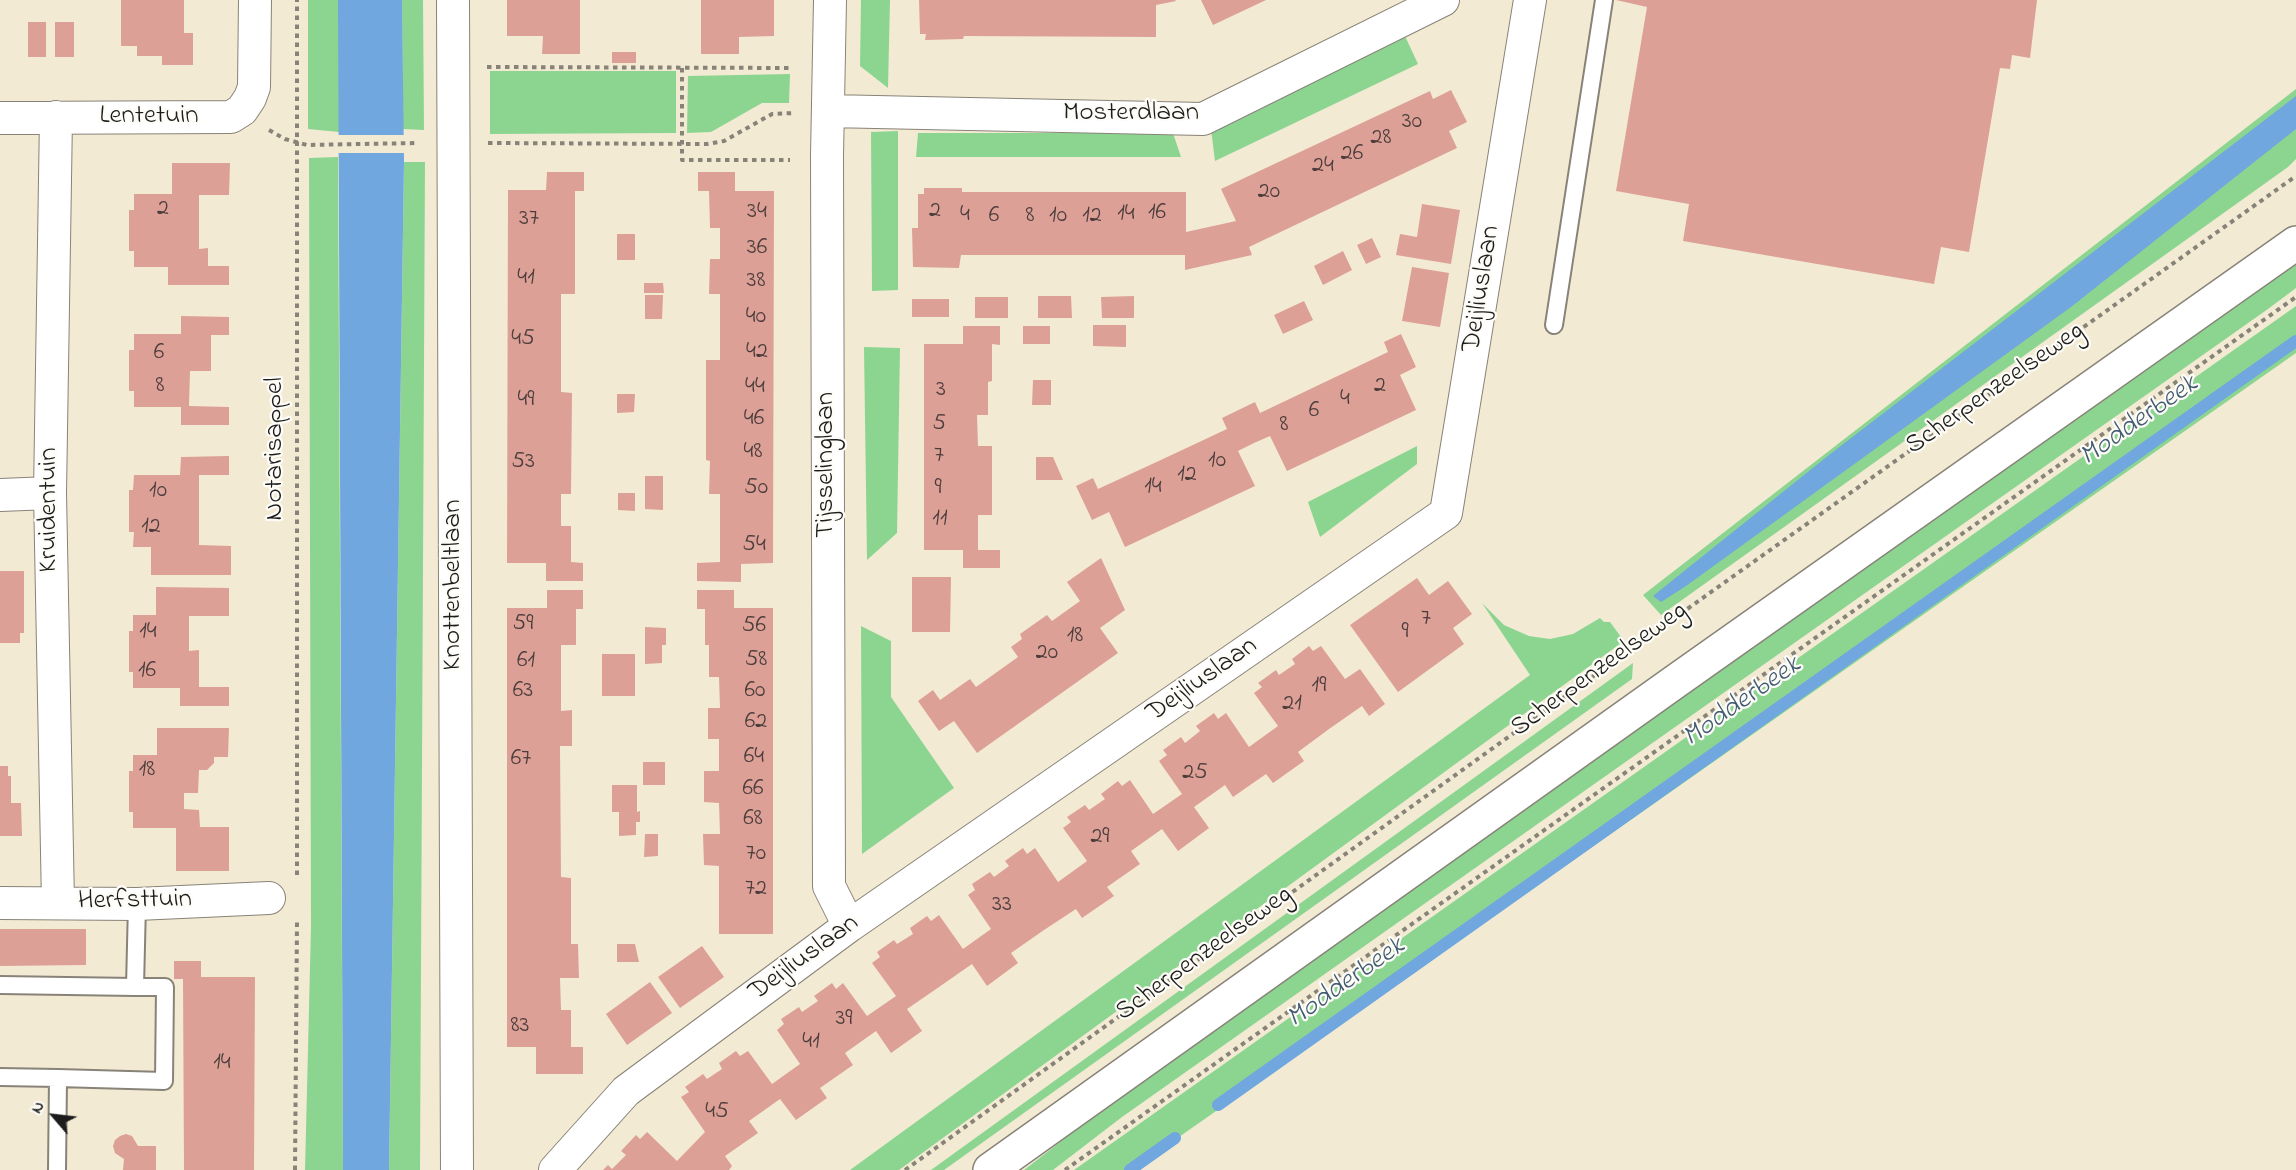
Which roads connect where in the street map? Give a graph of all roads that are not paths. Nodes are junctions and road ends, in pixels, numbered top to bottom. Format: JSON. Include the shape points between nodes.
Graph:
{"nodes":[{"id":1,"x":255,"y":0,"type":"edge"},
{"id":2,"x":453,"y":0,"type":"edge"},
{"id":3,"x":830,"y":0,"type":"edge"},
{"id":4,"x":1443,"y":0,"type":"edge"},
{"id":5,"x":1530,"y":0,"type":"edge"},
{"id":6,"x":1604,"y":0,"type":"edge"},
{"id":7,"x":829,"y":111,"type":"junction"},
{"id":8,"x":56,"y":117,"type":"junction"},
{"id":9,"x":0,"y":118,"type":"edge"},
{"id":10,"x":2296,"y":243,"type":"edge"},
{"id":11,"x":1554,"y":325,"type":"dead end"},
{"id":12,"x":50,"y":493,"type":"junction"},
{"id":13,"x":0,"y":495,"type":"edge"},
{"id":14,"x":283,"y":892,"type":"road end"},
{"id":15,"x":0,"y":903,"type":"edge"},
{"id":16,"x":58,"y":903,"type":"junction"},
{"id":17,"x":137,"y":904,"type":"junction"},
{"id":18,"x":849,"y":926,"type":"junction"},
{"id":19,"x":0,"y":985,"type":"edge"},
{"id":20,"x":135,"y":987,"type":"junction"},
{"id":21,"x":0,"y":1077,"type":"edge"},
{"id":22,"x":58,"y":1078,"type":"junction"},
{"id":23,"x":57,"y":1170,"type":"edge"},
{"id":24,"x":457,"y":1170,"type":"edge"},
{"id":25,"x":555,"y":1170,"type":"edge"},
{"id":26,"x":990,"y":1170,"type":"edge"}],
"edges":[{"from":1,"to":8,"type":"street","name":"Lentetuin","via":[[254,87],[242,110],[231,117]]},
{"from":2,"to":24,"type":"street","name":"Knottenbeltlaan","via":[[447,143]]},
{"from":3,"to":7,"type":"street","name":"Tijsselinglaan"},
{"from":4,"to":7,"type":"street","name":"Mosterdlaan","via":[[1203,119]]},
{"from":5,"to":18,"type":"street","name":"Deijliuslaan","via":[[1446,513]]},
{"from":6,"to":11,"type":"lane"},
{"from":7,"to":18,"type":"street","name":"Tijsselinglaan","via":[[829,886]]},
{"from":8,"to":9,"type":"street","name":"Lentetuin"},
{"from":8,"to":12,"type":"street","name":"Kruidentuin"},
{"from":10,"to":26,"type":"main road","name":"Scherpenzeelseweg"},
{"from":12,"to":13,"type":"street"},
{"from":12,"to":16,"type":"street","name":"Kruidentuin"},
{"from":14,"to":17,"type":"street","name":"Herfsttuin"},
{"from":15,"to":16,"type":"street","name":"Herfsttuin"},
{"from":16,"to":17,"type":"street","name":"Herfsttuin"},
{"from":17,"to":20,"type":"lane"},
{"from":18,"to":25,"type":"street","name":"Deijliuslaan","via":[[626,1091]]},
{"from":19,"to":20,"type":"lane"},
{"from":20,"to":22,"type":"lane","via":[[165,987],[164,1081]]},
{"from":21,"to":22,"type":"lane"},
{"from":22,"to":23,"type":"lane"}]}
